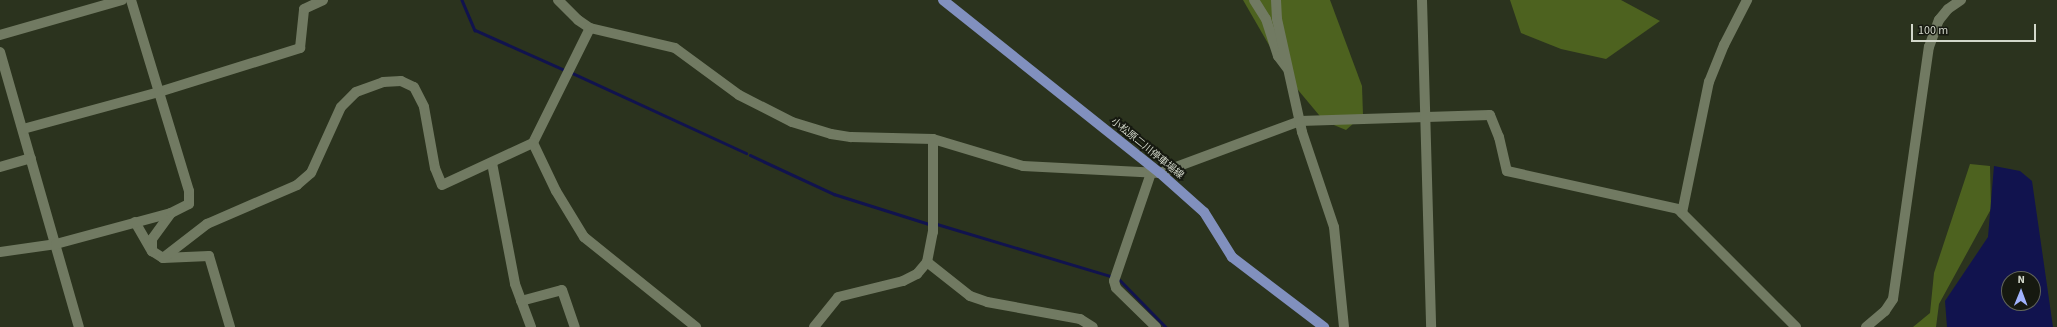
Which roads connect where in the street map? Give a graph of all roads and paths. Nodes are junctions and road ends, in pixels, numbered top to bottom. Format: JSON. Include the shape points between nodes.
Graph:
{"nodes":[{"id":1,"x":122,"y":0,"type":"edge"},
{"id":2,"x":131,"y":0,"type":"edge"},
{"id":3,"x":323,"y":0,"type":"edge"},
{"id":4,"x":558,"y":0,"type":"edge"},
{"id":5,"x":942,"y":0,"type":"edge"},
{"id":6,"x":1254,"y":0,"type":"edge"},
{"id":7,"x":1276,"y":0,"type":"edge"},
{"id":8,"x":1422,"y":0,"type":"edge"},
{"id":9,"x":1747,"y":0,"type":"edge"},
{"id":10,"x":1961,"y":0,"type":"edge"},
{"id":11,"x":590,"y":28,"type":"junction"},
{"id":12,"x":0,"y":35,"type":"edge"},
{"id":13,"x":0,"y":52,"type":"edge"},
{"id":14,"x":1289,"y":70,"type":"junction"},
{"id":15,"x":5,"y":88,"type":"edge"},
{"id":16,"x":159,"y":92,"type":"junction"},
{"id":17,"x":1424,"y":116,"type":"junction"},
{"id":18,"x":1300,"y":121,"type":"junction"},
{"id":19,"x":23,"y":129,"type":"junction"},
{"id":20,"x":933,"y":139,"type":"junction"},
{"id":21,"x":533,"y":143,"type":"junction"},
{"id":22,"x":31,"y":158,"type":"junction"},
{"id":23,"x":492,"y":163,"type":"junction"},
{"id":24,"x":0,"y":167,"type":"edge"},
{"id":25,"x":1155,"y":173,"type":"junction"},
{"id":26,"x":170,"y":213,"type":"junction"},
{"id":27,"x":1682,"y":213,"type":"junction"},
{"id":28,"x":135,"y":222,"type":"junction"},
{"id":29,"x":56,"y":244,"type":"junction"},
{"id":30,"x":152,"y":250,"type":"junction"},
{"id":31,"x":0,"y":252,"type":"edge"},
{"id":32,"x":163,"y":258,"type":"junction"},
{"id":33,"x":927,"y":262,"type":"junction"},
{"id":34,"x":521,"y":302,"type":"junction"},
{"id":35,"x":79,"y":327,"type":"edge"},
{"id":36,"x":230,"y":327,"type":"edge"},
{"id":37,"x":531,"y":327,"type":"edge"},
{"id":38,"x":575,"y":327,"type":"edge"},
{"id":39,"x":696,"y":327,"type":"edge"},
{"id":40,"x":814,"y":327,"type":"edge"},
{"id":41,"x":1093,"y":327,"type":"edge"},
{"id":42,"x":1156,"y":327,"type":"edge"},
{"id":43,"x":1324,"y":327,"type":"edge"},
{"id":44,"x":1344,"y":327,"type":"edge"},
{"id":45,"x":1431,"y":327,"type":"edge"},
{"id":46,"x":1796,"y":327,"type":"edge"},
{"id":47,"x":1866,"y":327,"type":"edge"}],
"edges":[{"from":1,"to":12,"type":"street"},
{"from":2,"to":16,"type":"street"},
{"from":3,"to":16,"type":"street","via":[[304,9],[300,48]]},
{"from":4,"to":11,"type":"street"},
{"from":5,"to":25,"type":"main road","name":"小松原二川停車場線"},
{"from":6,"to":14,"type":"street","via":[[1266,19],[1278,56]]},
{"from":7,"to":14,"type":"street"},
{"from":8,"to":17,"type":"street"},
{"from":9,"to":27,"type":"street","via":[[1709,82]]},
{"from":10,"to":47,"type":"street","via":[[1948,9],[1939,20],[1929,47],[1893,299],[1885,311]]},
{"from":11,"to":20,"type":"street","via":[[675,48],[739,95],[767,111],[813,129],[851,137]]},
{"from":11,"to":21,"type":"street"},
{"from":13,"to":15,"type":"street"},
{"from":14,"to":18,"type":"street"},
{"from":15,"to":19,"type":"street"},
{"from":16,"to":19,"type":"street"},
{"from":16,"to":26,"type":"street","via":[[190,198],[189,204]]},
{"from":17,"to":18,"type":"street"},
{"from":17,"to":27,"type":"street","via":[[1490,115],[1499,137],[1507,171],[1672,207]]},
{"from":17,"to":45,"type":"street"},
{"from":18,"to":25,"type":"street"},
{"from":18,"to":44,"type":"street","via":[[1334,227]]},
{"from":19,"to":22,"type":"street"},
{"from":20,"to":25,"type":"street","via":[[1023,166]]},
{"from":20,"to":33,"type":"street","via":[[933,232]]},
{"from":21,"to":23,"type":"street"},
{"from":21,"to":39,"type":"street","via":[[556,191],[584,237]]},
{"from":22,"to":24,"type":"street"},
{"from":22,"to":29,"type":"street"},
{"from":23,"to":32,"type":"street","via":[[442,185],[436,168],[424,107],[414,87],[401,80],[383,82],[356,92],[341,107],[311,173],[297,185],[207,224]]},
{"from":23,"to":34,"type":"street","via":[[515,284]]},
{"from":25,"to":42,"type":"street","via":[[1114,281],[1116,288]]},
{"from":25,"to":43,"type":"main road","name":"小松原二川停車場線","via":[[1204,212],[1232,257]]},
{"from":26,"to":28,"type":"street"},
{"from":26,"to":30,"type":"street","via":[[152,239]]},
{"from":27,"to":46,"type":"street"},
{"from":28,"to":29,"type":"street"},
{"from":28,"to":30,"type":"street"},
{"from":29,"to":31,"type":"street"},
{"from":29,"to":35,"type":"street"},
{"from":30,"to":32,"type":"street"},
{"from":32,"to":36,"type":"street","via":[[209,256]]},
{"from":33,"to":40,"type":"street","via":[[917,274],[903,281],[838,297]]},
{"from":33,"to":41,"type":"street","via":[[970,296],[987,302],[1080,319]]},
{"from":34,"to":37,"type":"street"},
{"from":34,"to":38,"type":"street","via":[[562,290]]}]}
